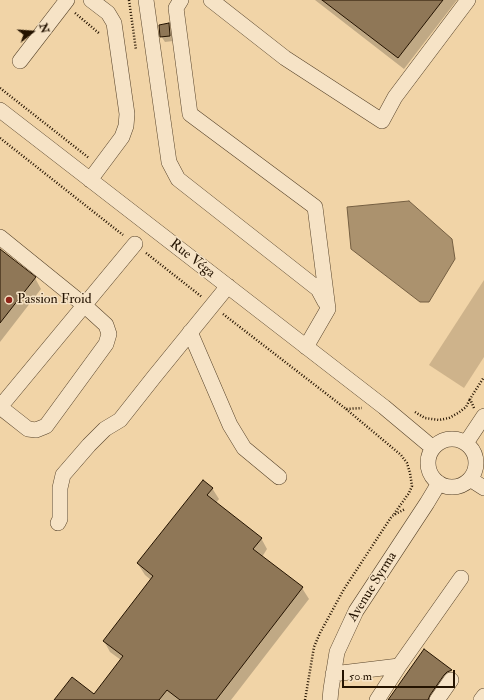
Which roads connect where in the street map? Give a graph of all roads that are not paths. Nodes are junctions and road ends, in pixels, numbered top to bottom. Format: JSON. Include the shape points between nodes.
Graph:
{"nodes":[{"id":1,"x":67,"y":0,"type":"edge"},
{"id":2,"x":92,"y":0,"type":"edge"},
{"id":3,"x":146,"y":0,"type":"edge"},
{"id":4,"x":182,"y":0,"type":"edge"},
{"id":5,"x":211,"y":0,"type":"edge"},
{"id":6,"x":468,"y":0,"type":"edge"},
{"id":7,"x":20,"y":61,"type":"dead end"},
{"id":8,"x":0,"y":110,"type":"edge"},
{"id":9,"x":90,"y":180,"type":"junction"},
{"id":10,"x":0,"y":237,"type":"edge"},
{"id":11,"x":134,"y":244,"type":"road end"},
{"id":12,"x":228,"y":286,"type":"junction"},
{"id":13,"x":84,"y":305,"type":"junction"},
{"id":14,"x":328,"y":308,"type":"junction"},
{"id":15,"x":190,"y":332,"type":"junction"},
{"id":16,"x":306,"y":347,"type":"junction"},
{"id":17,"x":0,"y":407,"type":"edge"},
{"id":18,"x":482,"y":419,"type":"edge"},
{"id":19,"x":466,"y":443,"type":"junction"},
{"id":20,"x":433,"y":448,"type":"junction"},
{"id":21,"x":279,"y":477,"type":"dead end"},
{"id":22,"x":470,"y":479,"type":"junction"},
{"id":23,"x":439,"y":483,"type":"junction"},
{"id":24,"x":484,"y":488,"type":"edge"},
{"id":25,"x":58,"y":523,"type":"dead end"},
{"id":26,"x":461,"y":578,"type":"dead end"},
{"id":27,"x":399,"y":666,"type":"junction"},
{"id":28,"x":333,"y":674,"type":"junction"},
{"id":29,"x":451,"y":680,"type":"dead end"},
{"id":30,"x":484,"y":696,"type":"edge"},
{"id":31,"x":330,"y":700,"type":"edge"},
{"id":32,"x":377,"y":700,"type":"edge"},
{"id":33,"x":437,"y":700,"type":"edge"},
{"id":34,"x":481,"y":700,"type":"edge"}],
"edges":[{"from":1,"to":7,"type":"street"},
{"from":2,"to":9,"type":"street","via":[[108,13],[114,22],[126,126],[122,137]]},
{"from":3,"to":14,"type":"street","via":[[169,162],[178,179],[318,289]]},
{"from":4,"to":14,"type":"street","via":[[176,8],[190,114],[315,207]]},
{"from":5,"to":6,"type":"street","via":[[285,58],[382,121],[394,97]]},
{"from":8,"to":9,"type":"street","name":"Rue Véga"},
{"from":9,"to":12,"type":"street","name":"Rue Véga"},
{"from":10,"to":13,"type":"street"},
{"from":11,"to":13,"type":"street"},
{"from":12,"to":15,"type":"street"},
{"from":12,"to":16,"type":"street","name":"Rue Véga"},
{"from":13,"to":17,"type":"street"},
{"from":13,"to":17,"type":"street","via":[[106,325],[106,344],[46,426],[36,430],[28,429]]},
{"from":14,"to":16,"type":"street"},
{"from":15,"to":21,"type":"street","via":[[222,422],[230,425],[244,448]]},
{"from":15,"to":25,"type":"street","via":[[120,420],[105,429],[63,475]]},
{"from":16,"to":20,"type":"street","name":"Rue Véga"},
{"from":18,"to":19,"type":"street"},
{"from":19,"to":20,"type":"street","via":[[445,440]]},
{"from":19,"to":22,"type":"street","via":[[475,456],[476,464]]},
{"from":20,"to":23,"type":"street","via":[[429,455],[429,471]]},
{"from":22,"to":23,"type":"street","via":[[452,487]]},
{"from":22,"to":24,"type":"street"},
{"from":23,"to":28,"type":"street","name":"Avenue Syrma","via":[[356,611],[337,652]]},
{"from":26,"to":27,"type":"street"},
{"from":27,"to":28,"type":"street"},
{"from":27,"to":32,"type":"street"},
{"from":28,"to":31,"type":"street","name":"Avenue Syrma"},
{"from":29,"to":33,"type":"street"},
{"from":30,"to":34,"type":"street"}]}
